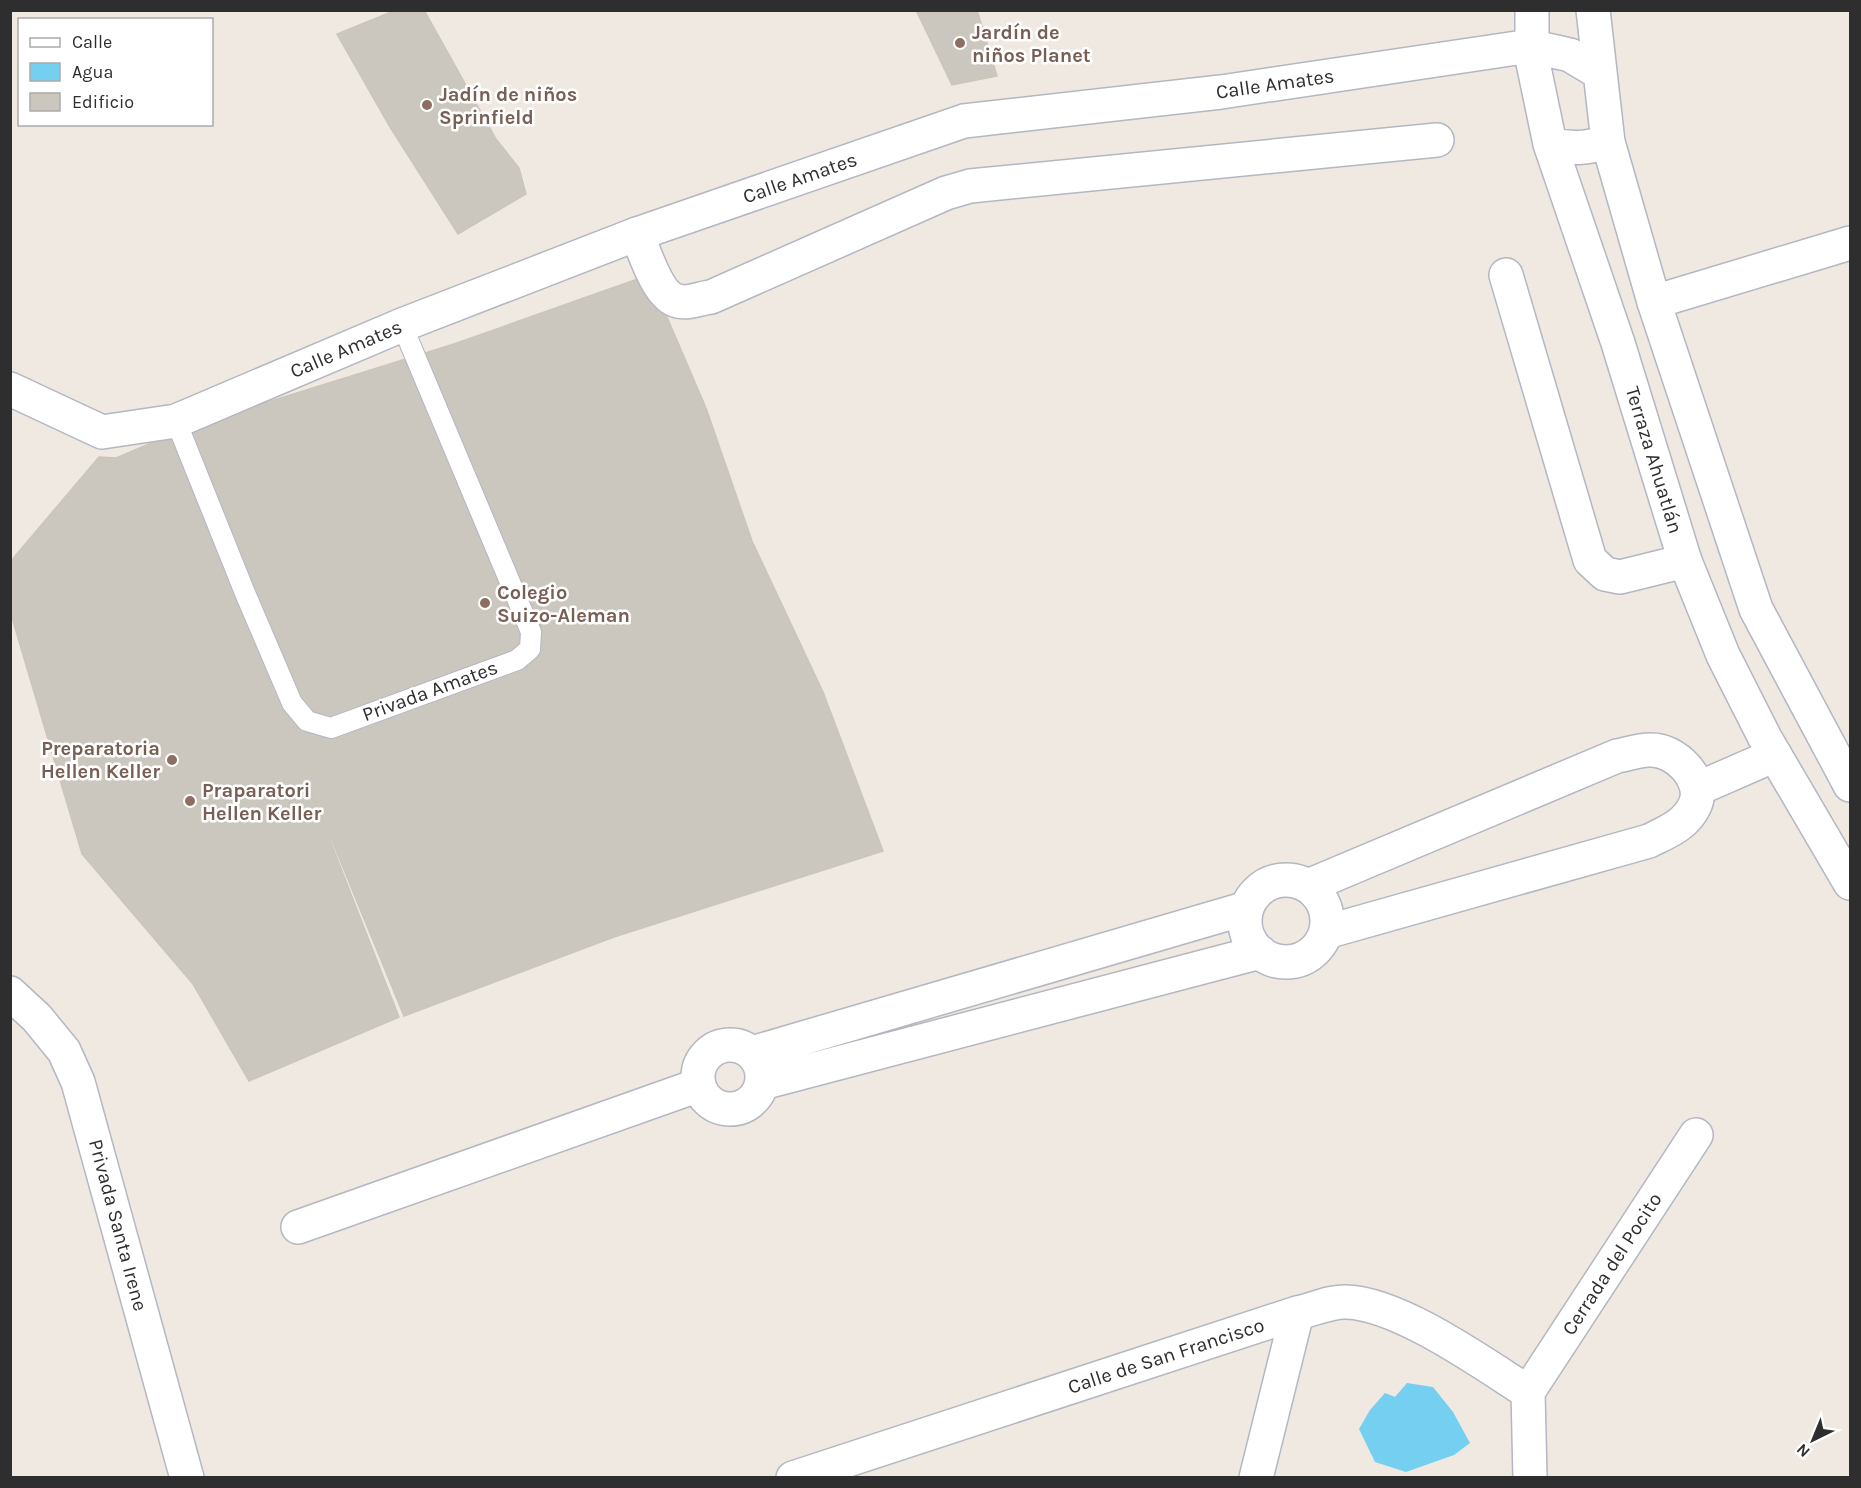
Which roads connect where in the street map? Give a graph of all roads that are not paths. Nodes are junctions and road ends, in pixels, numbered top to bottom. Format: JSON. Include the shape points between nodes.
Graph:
{"nodes":[{"id":1,"x":1532,"y":10,"type":"edge"},
{"id":2,"x":1593,"y":10,"type":"edge"},
{"id":3,"x":1530,"y":46,"type":"junction"},
{"id":4,"x":1600,"y":73,"type":"junction"},
{"id":5,"x":1437,"y":140,"type":"dead end"},
{"id":6,"x":1608,"y":142,"type":"junction"},
{"id":7,"x":1550,"y":144,"type":"junction"},
{"id":8,"x":637,"y":234,"type":"junction"},
{"id":9,"x":1851,"y":243,"type":"edge"},
{"id":10,"x":1506,"y":275,"type":"dead end"},
{"id":11,"x":1654,"y":302,"type":"junction"},
{"id":12,"x":402,"y":325,"type":"junction"},
{"id":13,"x":10,"y":389,"type":"edge"},
{"id":14,"x":176,"y":421,"type":"junction"},
{"id":15,"x":1685,"y":561,"type":"junction"},
{"id":16,"x":1770,"y":746,"type":"junction"},
{"id":17,"x":1693,"y":780,"type":"junction"},
{"id":18,"x":1851,"y":785,"type":"edge"},
{"id":19,"x":1851,"y":884,"type":"edge"},
{"id":20,"x":1308,"y":886,"type":"junction"},
{"id":21,"x":1247,"y":908,"type":"junction"},
{"id":22,"x":1326,"y":932,"type":"junction"},
{"id":23,"x":1260,"y":952,"type":"junction"},
{"id":24,"x":10,"y":993,"type":"edge"},
{"id":25,"x":757,"y":1068,"type":"junction"},
{"id":26,"x":699,"y":1085,"type":"junction"},
{"id":27,"x":1696,"y":1136,"type":"dead end"},
{"id":28,"x":297,"y":1227,"type":"dead end"},
{"id":29,"x":1297,"y":1313,"type":"junction"},
{"id":30,"x":1528,"y":1392,"type":"junction"},
{"id":31,"x":186,"y":1478,"type":"edge"},
{"id":32,"x":793,"y":1478,"type":"edge"},
{"id":33,"x":1256,"y":1478,"type":"edge"},
{"id":34,"x":1530,"y":1478,"type":"edge"}],
"edges":[{"from":1,"to":3,"type":"street","name":"Terraza Ahuatlán"},
{"from":2,"to":4,"type":"street"},
{"from":3,"to":4,"type":"street","via":[[1570,56]]},
{"from":3,"to":7,"type":"street","name":"Terraza Ahuatlán"},
{"from":3,"to":8,"type":"street","name":"Calle Amates","via":[[1221,92],[964,121]]},
{"from":4,"to":6,"type":"street"},
{"from":5,"to":8,"type":"street","via":[[970,186],[946,193],[711,297],[681,302],[664,291]]},
{"from":6,"to":7,"type":"street","via":[[1586,148]]},
{"from":6,"to":11,"type":"street"},
{"from":7,"to":15,"type":"street","name":"Terraza Ahuatlán","via":[[1618,343]]},
{"from":8,"to":12,"type":"street","name":"Calle Amates"},
{"from":9,"to":11,"type":"street"},
{"from":10,"to":15,"type":"street","via":[[1590,560],[1605,574],[1620,577]]},
{"from":11,"to":18,"type":"street","via":[[1756,609]]},
{"from":12,"to":14,"type":"street","name":"Calle Amates"},
{"from":12,"to":14,"type":"lane","name":"Privada Amates","via":[[531,632],[530,649],[517,660],[331,728],[307,721],[292,703]]},
{"from":13,"to":14,"type":"street","name":"Calle Amates","via":[[102,432]]},
{"from":15,"to":16,"type":"street","name":"Terraza Ahuatlán","via":[[1723,655]]},
{"from":16,"to":17,"type":"street"},
{"from":16,"to":19,"type":"street","name":"Terraza Ahuatlán"},
{"from":17,"to":20,"type":"street","via":[[1681,762],[1667,753],[1651,749],[1617,756]]},
{"from":17,"to":22,"type":"street","via":[[1696,804],[1678,826],[1649,841]]},
{"from":20,"to":21,"type":"street","via":[[1296,881],[1272,882],[1252,897]]},
{"from":20,"to":22,"type":"street","via":[[1324,906]]},
{"from":21,"to":23,"type":"street","via":[[1246,932]]},
{"from":21,"to":25,"type":"street"},
{"from":22,"to":23,"type":"street","via":[[1311,954],[1298,960],[1278,961]]},
{"from":23,"to":25,"type":"street"},
{"from":24,"to":31,"type":"street","name":"Privada Santa Irene","via":[[37,1018],[64,1052],[78,1082]]},
{"from":25,"to":26,"type":"street","via":[[744,1048],[723,1046],[714,1049],[700,1065]]},
{"from":25,"to":26,"type":"street","via":[[758,1094],[751,1102],[732,1110],[711,1103]]},
{"from":26,"to":28,"type":"street"},
{"from":27,"to":30,"type":"street","name":"Cerrada del Pocito"},
{"from":29,"to":30,"type":"street","name":"Calle de San Francisco","via":[[1345,1302],[1378,1307],[1436,1335]]},
{"from":29,"to":32,"type":"street","name":"Calle de San Francisco"},
{"from":29,"to":33,"type":"street"},
{"from":30,"to":34,"type":"street"}]}
